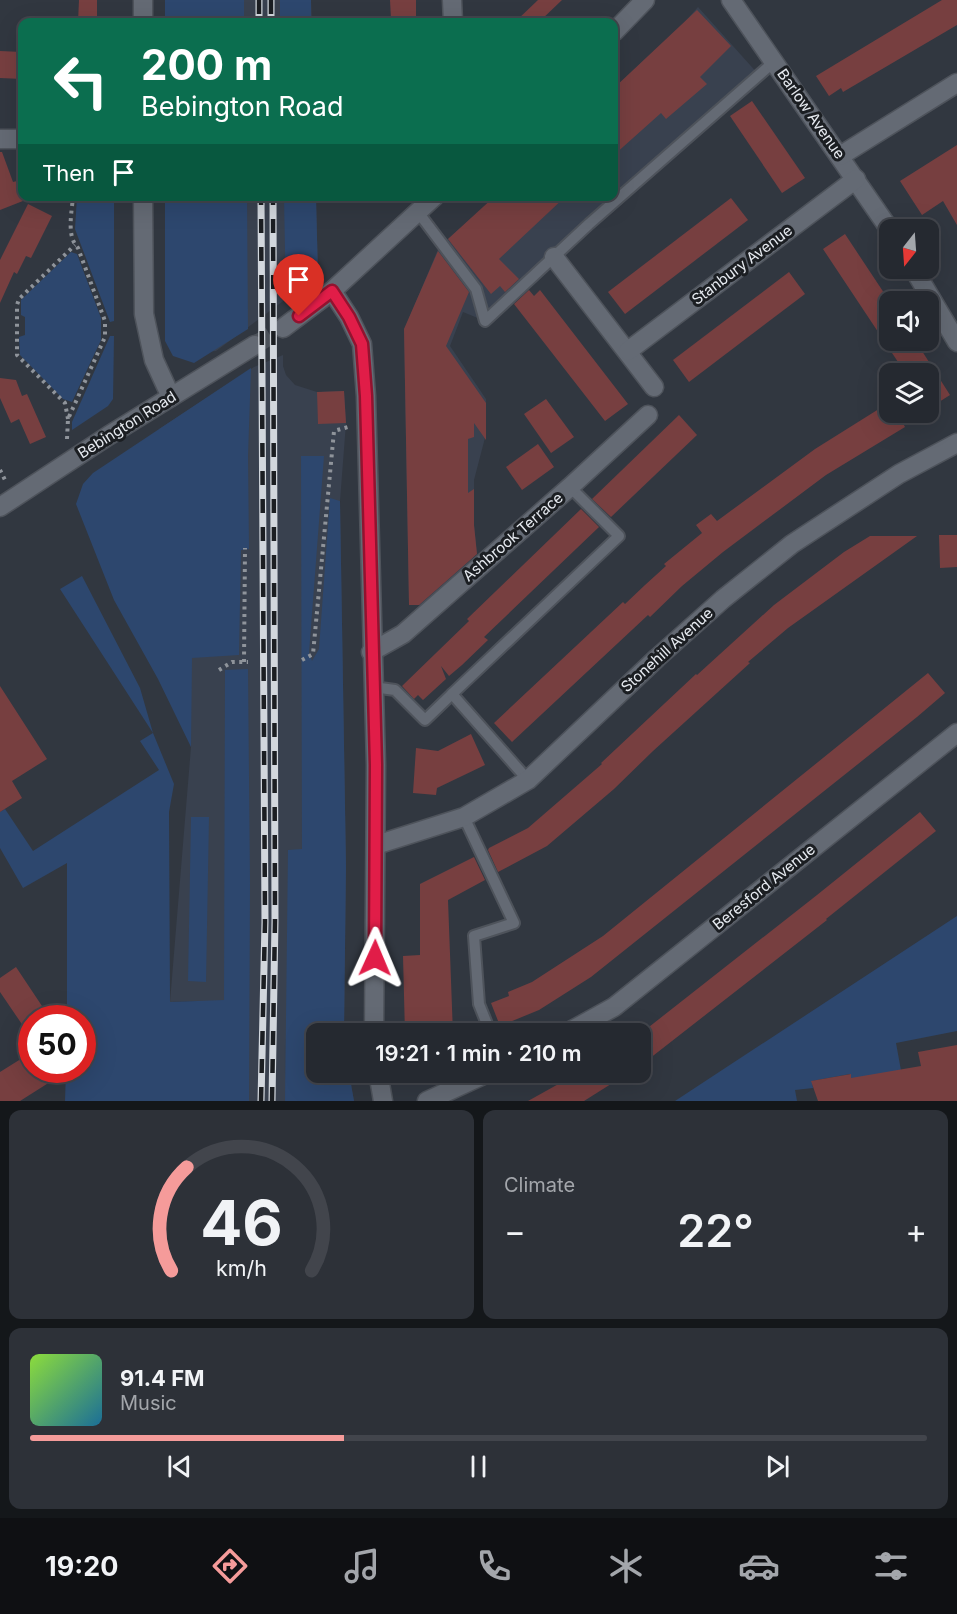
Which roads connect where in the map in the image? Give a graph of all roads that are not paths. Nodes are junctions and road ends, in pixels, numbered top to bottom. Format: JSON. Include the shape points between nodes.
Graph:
{"nodes":[{"id":1,"x":143,"y":0,"type":"edge"},
{"id":2,"x":452,"y":0,"type":"edge"},
{"id":3,"x":645,"y":0,"type":"edge"},
{"id":4,"x":731,"y":0,"type":"edge"},
{"id":5,"x":143,"y":18,"type":"edge"},
{"id":6,"x":453,"y":18,"type":"edge"},
{"id":7,"x":618,"y":28,"type":"edge"},
{"id":8,"x":775,"y":62,"type":"junction"},
{"id":9,"x":957,"y":83,"type":"edge"},
{"id":10,"x":0,"y":139,"type":"edge"},
{"id":11,"x":18,"y":139,"type":"edge"},
{"id":12,"x":840,"y":156,"type":"junction"},
{"id":13,"x":856,"y":179,"type":"junction"},
{"id":14,"x":618,"y":200,"type":"edge"},
{"id":15,"x":143,"y":201,"type":"edge"},
{"id":16,"x":430,"y":201,"type":"edge"},
{"id":17,"x":617,"y":201,"type":"edge"},
{"id":18,"x":418,"y":213,"type":"junction"},
{"id":19,"x":883,"y":219,"type":"edge"},
{"id":20,"x":554,"y":256,"type":"junction"},
{"id":21,"x":920,"y":279,"type":"edge"},
{"id":22,"x":332,"y":291,"type":"junction"},
{"id":23,"x":283,"y":328,"type":"tunnel mouth"},
{"id":24,"x":957,"y":342,"type":"edge"},
{"id":25,"x":255,"y":345,"type":"tunnel mouth"},
{"id":26,"x":628,"y":351,"type":"junction"},
{"id":27,"x":654,"y":387,"type":"dead end"},
{"id":28,"x":171,"y":397,"type":"junction"},
{"id":29,"x":648,"y":415,"type":"dead end"},
{"id":30,"x":957,"y":443,"type":"edge"},
{"id":31,"x":570,"y":487,"type":"junction"},
{"id":32,"x":0,"y":507,"type":"edge"},
{"id":33,"x":372,"y":651,"type":"junction"},
{"id":34,"x":373,"y":687,"type":"junction"},
{"id":35,"x":452,"y":694,"type":"junction"},
{"id":36,"x":957,"y":733,"type":"edge"},
{"id":37,"x":528,"y":780,"type":"junction"},
{"id":38,"x":464,"y":817,"type":"junction"},
{"id":39,"x":376,"y":844,"type":"junction"},
{"id":40,"x":374,"y":1023,"type":"edge"},
{"id":41,"x":487,"y":1023,"type":"edge"},
{"id":42,"x":585,"y":1023,"type":"edge"},
{"id":43,"x":380,"y":1083,"type":"edge"},
{"id":44,"x":466,"y":1083,"type":"edge"},
{"id":45,"x":383,"y":1101,"type":"edge"},
{"id":46,"x":427,"y":1101,"type":"edge"}],
"edges":[{"from":1,"to":5,"type":"street"},
{"from":2,"to":6,"type":"street"},
{"from":3,"to":7,"type":"street"},
{"from":4,"to":8,"type":"street","name":"Barlow Avenue"},
{"from":8,"to":12,"type":"street","name":"Barlow Avenue"},
{"from":8,"to":14,"type":"lane"},
{"from":9,"to":12,"type":"street"},
{"from":10,"to":11,"type":"street"},
{"from":12,"to":13,"type":"street","name":"Barlow Avenue"},
{"from":13,"to":19,"type":"street","name":"Barlow Avenue"},
{"from":13,"to":26,"type":"street","name":"Stanbury Avenue"},
{"from":15,"to":28,"type":"street","via":[[144,314],[154,360]]},
{"from":16,"to":18,"type":"street"},
{"from":17,"to":20,"type":"lane"},
{"from":18,"to":20,"type":"lane","via":[[476,289],[485,321]]},
{"from":18,"to":22,"type":"street"},
{"from":20,"to":26,"type":"street"},
{"from":21,"to":24,"type":"street"},
{"from":22,"to":23,"type":"street"},
{"from":22,"to":33,"type":"street","via":[[362,344]]},
{"from":25,"to":28,"type":"street","name":"Bebington Road"},
{"from":26,"to":27,"type":"street"},
{"from":28,"to":32,"type":"street","name":"Bebington Road"},
{"from":29,"to":31,"type":"street","name":"Ashbrook Terrace"},
{"from":30,"to":37,"type":"street","name":"Stonehill Avenue","via":[[899,474],[792,544],[714,607]]},
{"from":31,"to":33,"type":"street","name":"Ashbrook Terrace","via":[[403,634]]},
{"from":31,"to":35,"type":"lane","via":[[619,536]]},
{"from":33,"to":34,"type":"street"},
{"from":34,"to":35,"type":"lane","via":[[395,690],[425,720]]},
{"from":34,"to":39,"type":"street"},
{"from":35,"to":37,"type":"lane"},
{"from":36,"to":42,"type":"street","name":"Beresford Avenue","via":[[614,1007]]},
{"from":37,"to":38,"type":"street","name":"Stonehill Avenue"},
{"from":38,"to":39,"type":"street","name":"Stonehill Avenue"},
{"from":38,"to":41,"type":"lane","via":[[514,922],[474,936],[479,1004]]},
{"from":39,"to":40,"type":"street"},
{"from":43,"to":45,"type":"street"},
{"from":44,"to":46,"type":"street"}]}
